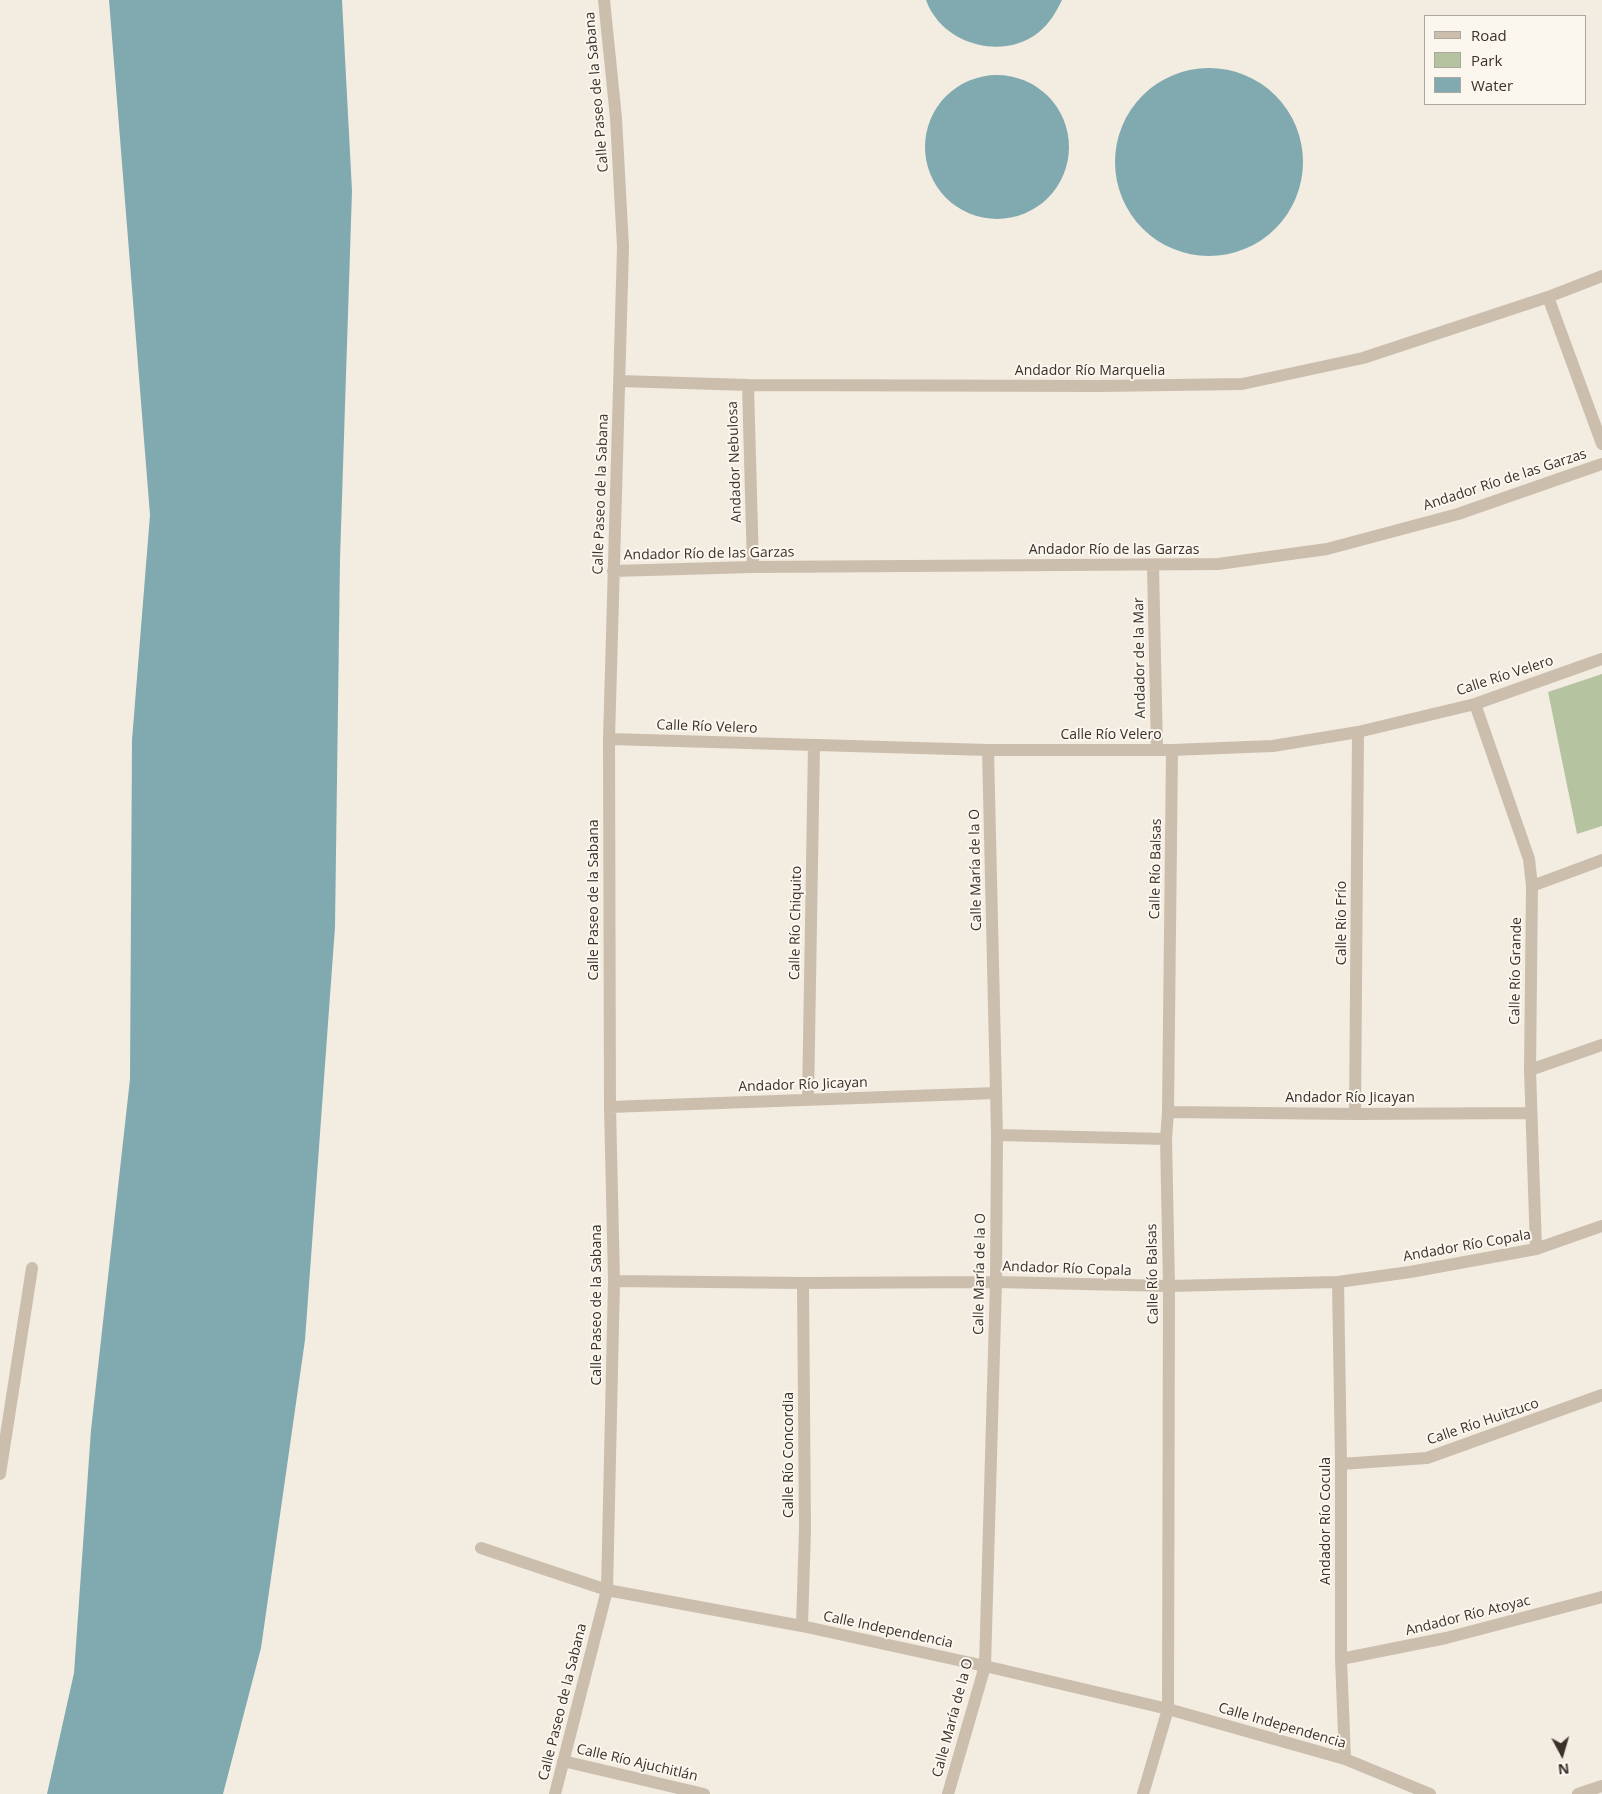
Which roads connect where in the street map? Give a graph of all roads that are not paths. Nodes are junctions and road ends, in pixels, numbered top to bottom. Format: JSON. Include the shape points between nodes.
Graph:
{"nodes":[{"id":1,"x":604,"y":0,"type":"edge"},
{"id":2,"x":1602,"y":276,"type":"edge"},
{"id":3,"x":1548,"y":297,"type":"junction"},
{"id":4,"x":620,"y":380,"type":"junction"},
{"id":5,"x":748,"y":385,"type":"junction"},
{"id":6,"x":1602,"y":444,"type":"edge"},
{"id":7,"x":1602,"y":464,"type":"edge"},
{"id":8,"x":1152,"y":565,"type":"junction"},
{"id":9,"x":753,"y":567,"type":"junction"},
{"id":10,"x":612,"y":571,"type":"junction"},
{"id":11,"x":1602,"y":659,"type":"edge"},
{"id":12,"x":1475,"y":704,"type":"junction"},
{"id":13,"x":1358,"y":732,"type":"junction"},
{"id":14,"x":609,"y":739,"type":"junction"},
{"id":15,"x":814,"y":746,"type":"junction"},
{"id":16,"x":988,"y":750,"type":"junction"},
{"id":17,"x":1157,"y":750,"type":"junction"},
{"id":18,"x":1172,"y":750,"type":"junction"},
{"id":19,"x":1602,"y":860,"type":"edge"},
{"id":20,"x":1532,"y":886,"type":"junction"},
{"id":21,"x":1602,"y":1044,"type":"edge"},
{"id":22,"x":1530,"y":1070,"type":"junction"},
{"id":23,"x":996,"y":1093,"type":"junction"},
{"id":24,"x":808,"y":1100,"type":"junction"},
{"id":25,"x":610,"y":1107,"type":"junction"},
{"id":26,"x":1168,"y":1112,"type":"junction"},
{"id":27,"x":1531,"y":1113,"type":"junction"},
{"id":28,"x":1355,"y":1114,"type":"junction"},
{"id":29,"x":997,"y":1135,"type":"junction"},
{"id":30,"x":1166,"y":1139,"type":"junction"},
{"id":31,"x":1602,"y":1226,"type":"edge"},
{"id":32,"x":1536,"y":1249,"type":"junction"},
{"id":33,"x":32,"y":1268,"type":"dead end"},
{"id":34,"x":614,"y":1281,"type":"junction"},
{"id":35,"x":996,"y":1282,"type":"junction"},
{"id":36,"x":1338,"y":1282,"type":"junction"},
{"id":37,"x":803,"y":1283,"type":"junction"},
{"id":38,"x":1169,"y":1286,"type":"junction"},
{"id":39,"x":1602,"y":1395,"type":"edge"},
{"id":40,"x":1341,"y":1464,"type":"junction"},
{"id":41,"x":0,"y":1474,"type":"edge"},
{"id":42,"x":481,"y":1548,"type":"dead end"},
{"id":43,"x":607,"y":1590,"type":"junction"},
{"id":44,"x":1602,"y":1597,"type":"edge"},
{"id":45,"x":802,"y":1626,"type":"junction"},
{"id":46,"x":1341,"y":1659,"type":"junction"},
{"id":47,"x":985,"y":1666,"type":"junction"},
{"id":48,"x":1168,"y":1709,"type":"junction"},
{"id":49,"x":1345,"y":1759,"type":"junction"},
{"id":50,"x":563,"y":1761,"type":"junction"},
{"id":51,"x":1602,"y":1786,"type":"edge"},
{"id":52,"x":555,"y":1794,"type":"edge"},
{"id":53,"x":704,"y":1794,"type":"edge"},
{"id":54,"x":948,"y":1794,"type":"edge"},
{"id":55,"x":1143,"y":1794,"type":"edge"},
{"id":56,"x":1430,"y":1794,"type":"edge"},
{"id":57,"x":1578,"y":1794,"type":"edge"}],
"edges":[{"from":1,"to":4,"type":"street","name":"Calle Paseo de la Sabana","via":[[616,118],[623,247]]},
{"from":2,"to":3,"type":"street","name":"Andador Río Marquelia"},
{"from":3,"to":5,"type":"street","name":"Andador Río Marquelia","via":[[1363,358],[1242,384]]},
{"from":3,"to":6,"type":"street"},
{"from":4,"to":5,"type":"street","name":"Andador Río Marquelia"},
{"from":4,"to":10,"type":"street","name":"Calle Paseo de la Sabana"},
{"from":5,"to":9,"type":"street","name":"Andador Nebulosa"},
{"from":7,"to":8,"type":"street","name":"Andador Río de las Garzas","via":[[1458,514],[1327,549],[1218,564]]},
{"from":8,"to":9,"type":"street","name":"Andador Río de las Garzas"},
{"from":8,"to":17,"type":"street","name":"Andador de la Mar"},
{"from":9,"to":10,"type":"street","name":"Andador Río de las Garzas"},
{"from":10,"to":14,"type":"street","name":"Calle Paseo de la Sabana"},
{"from":11,"to":12,"type":"street","name":"Calle Río Velero"},
{"from":12,"to":13,"type":"street","name":"Calle Río Velero"},
{"from":12,"to":20,"type":"street","name":"Calle Río Grande","via":[[1529,858]]},
{"from":13,"to":18,"type":"street","name":"Calle Río Velero","via":[[1272,746]]},
{"from":13,"to":28,"type":"street","name":"Calle Río Frío"},
{"from":14,"to":15,"type":"street","name":"Calle Río Velero"},
{"from":14,"to":25,"type":"street","name":"Calle Paseo de la Sabana"},
{"from":15,"to":16,"type":"street","name":"Calle Río Velero"},
{"from":15,"to":24,"type":"street","name":"Calle Río Chiquito"},
{"from":16,"to":17,"type":"street","name":"Calle Río Velero"},
{"from":16,"to":23,"type":"street","name":"Calle María de la O"},
{"from":17,"to":18,"type":"street","name":"Calle Río Velero"},
{"from":18,"to":26,"type":"street","name":"Calle Río Balsas"},
{"from":19,"to":20,"type":"street"},
{"from":20,"to":22,"type":"street","name":"Calle Río Grande"},
{"from":21,"to":22,"type":"street"},
{"from":22,"to":27,"type":"street","name":"Calle Río Grande"},
{"from":23,"to":24,"type":"street","name":"Andador Río Jicayan"},
{"from":23,"to":29,"type":"street","name":"Calle María de la O"},
{"from":24,"to":25,"type":"street","name":"Andador Río Jicayan"},
{"from":25,"to":34,"type":"street","name":"Calle Paseo de la Sabana"},
{"from":26,"to":28,"type":"street","name":"Andador Río Jicayan"},
{"from":26,"to":30,"type":"street","name":"Calle Río Balsas"},
{"from":27,"to":28,"type":"street","name":"Andador Río Jicayan"},
{"from":27,"to":32,"type":"street","name":"Calle Río Grande"},
{"from":29,"to":30,"type":"street"},
{"from":29,"to":35,"type":"street","name":"Calle María de la O"},
{"from":30,"to":38,"type":"street","name":"Calle Río Balsas"},
{"from":31,"to":32,"type":"street","name":"Andador Río Copala"},
{"from":32,"to":36,"type":"street","name":"Andador Río Copala"},
{"from":33,"to":41,"type":"street"},
{"from":34,"to":37,"type":"street","name":"Andador Río Copala"},
{"from":34,"to":43,"type":"street","name":"Calle Paseo de la Sabana"},
{"from":35,"to":37,"type":"street","name":"Andador Río Copala"},
{"from":35,"to":38,"type":"street","name":"Andador Río Copala"},
{"from":35,"to":47,"type":"street","name":"Calle María de la O"},
{"from":36,"to":38,"type":"street","name":"Andador Río Copala"},
{"from":36,"to":40,"type":"street","name":"Andador Río Cocula"},
{"from":37,"to":45,"type":"street","name":"Calle Río Concordia","via":[[805,1529]]},
{"from":38,"to":48,"type":"street","name":"Calle Río Balsas"},
{"from":39,"to":40,"type":"street","name":"Calle Río Huitzuco","via":[[1427,1458]]},
{"from":40,"to":46,"type":"street","name":"Andador Río Cocula"},
{"from":42,"to":43,"type":"street","name":"Calle Independencia"},
{"from":43,"to":45,"type":"street","name":"Calle Independencia"},
{"from":43,"to":50,"type":"street","name":"Calle Paseo de la Sabana"},
{"from":44,"to":46,"type":"street","name":"Andador Río Atoyac","via":[[1446,1638]]},
{"from":45,"to":47,"type":"street","name":"Calle Independencia"},
{"from":46,"to":49,"type":"street","name":"Andador Río Cocula"},
{"from":47,"to":48,"type":"street","name":"Calle Independencia"},
{"from":47,"to":54,"type":"street","name":"Calle María de la O"},
{"from":48,"to":49,"type":"street","name":"Calle Independencia"},
{"from":48,"to":55,"type":"street","name":"Calle Río Balsas"},
{"from":49,"to":56,"type":"street","name":"Calle Independencia"},
{"from":50,"to":52,"type":"street","name":"Calle Paseo de la Sabana"},
{"from":50,"to":53,"type":"street","name":"Calle Río Ajuchitlán"},
{"from":51,"to":57,"type":"street"}]}
